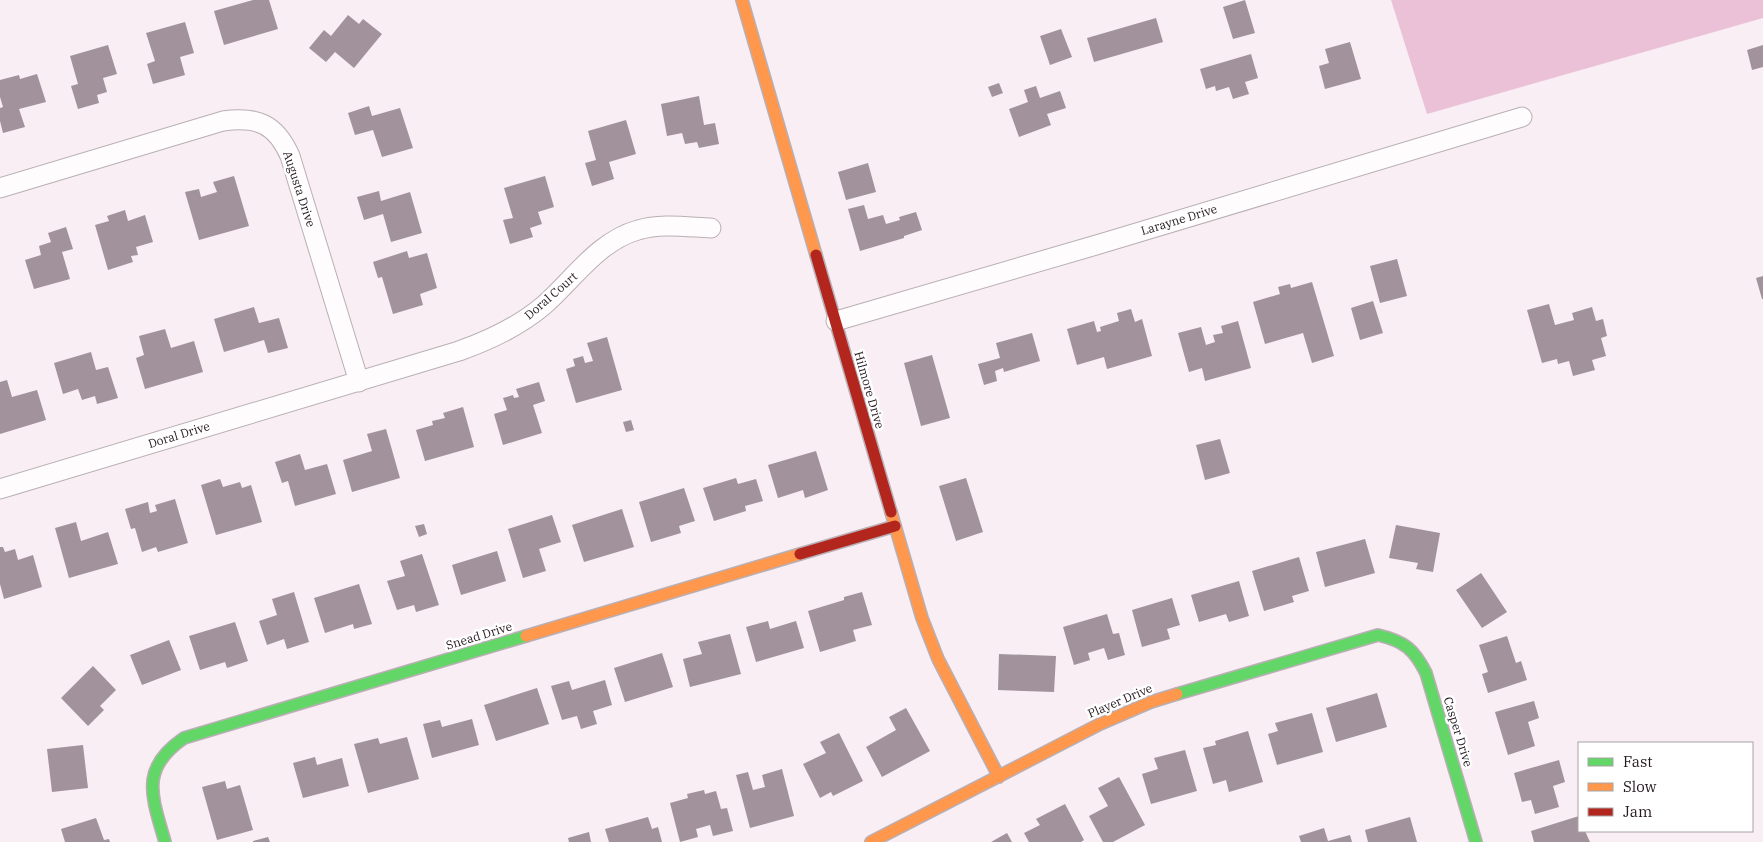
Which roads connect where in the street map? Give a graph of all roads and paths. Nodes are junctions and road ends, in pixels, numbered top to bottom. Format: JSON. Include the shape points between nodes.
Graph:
{"nodes":[{"id":1,"x":742,"y":0,"type":"edge"},
{"id":2,"x":1522,"y":117,"type":"dead end"},
{"id":3,"x":0,"y":188,"type":"edge"},
{"id":4,"x":711,"y":228,"type":"dead end"},
{"id":5,"x":836,"y":320,"type":"junction"},
{"id":6,"x":358,"y":382,"type":"junction"},
{"id":7,"x":0,"y":489,"type":"edge"},
{"id":8,"x":895,"y":526,"type":"junction"},
{"id":9,"x":1397,"y":640,"type":"joint"},
{"id":10,"x":999,"y":777,"type":"junction"},
{"id":11,"x":165,"y":842,"type":"edge"},
{"id":12,"x":871,"y":842,"type":"edge"},
{"id":13,"x":1476,"y":842,"type":"edge"}],
"edges":[{"from":1,"to":5,"type":"street","name":"Hilmore Drive"},
{"from":2,"to":5,"type":"street","name":"Larayne Drive"},
{"from":3,"to":6,"type":"street","name":"Augusta Drive","via":[[223,121],[247,119],[264,124],[277,133],[290,156]]},
{"from":4,"to":6,"type":"street","name":"Doral Court","via":[[654,226],[637,230],[597,254],[544,305],[509,330],[459,351]]},
{"from":5,"to":8,"type":"street","name":"Hilmore Drive"},
{"from":6,"to":7,"type":"street","name":"Doral Drive"},
{"from":8,"to":10,"type":"street","name":"Hilmore Drive","via":[[932,645]]},
{"from":8,"to":11,"type":"street","name":"Snead Drive","via":[[184,738],[166,751],[152,780],[152,793]]},
{"from":9,"to":10,"type":"street","name":"Player Drive","via":[[1378,635],[1368,637],[1151,702],[1100,724]]},
{"from":9,"to":13,"type":"street","name":"Casper Drive","via":[[1414,650],[1426,673]]},
{"from":10,"to":12,"type":"street","name":"Player Drive"}]}
